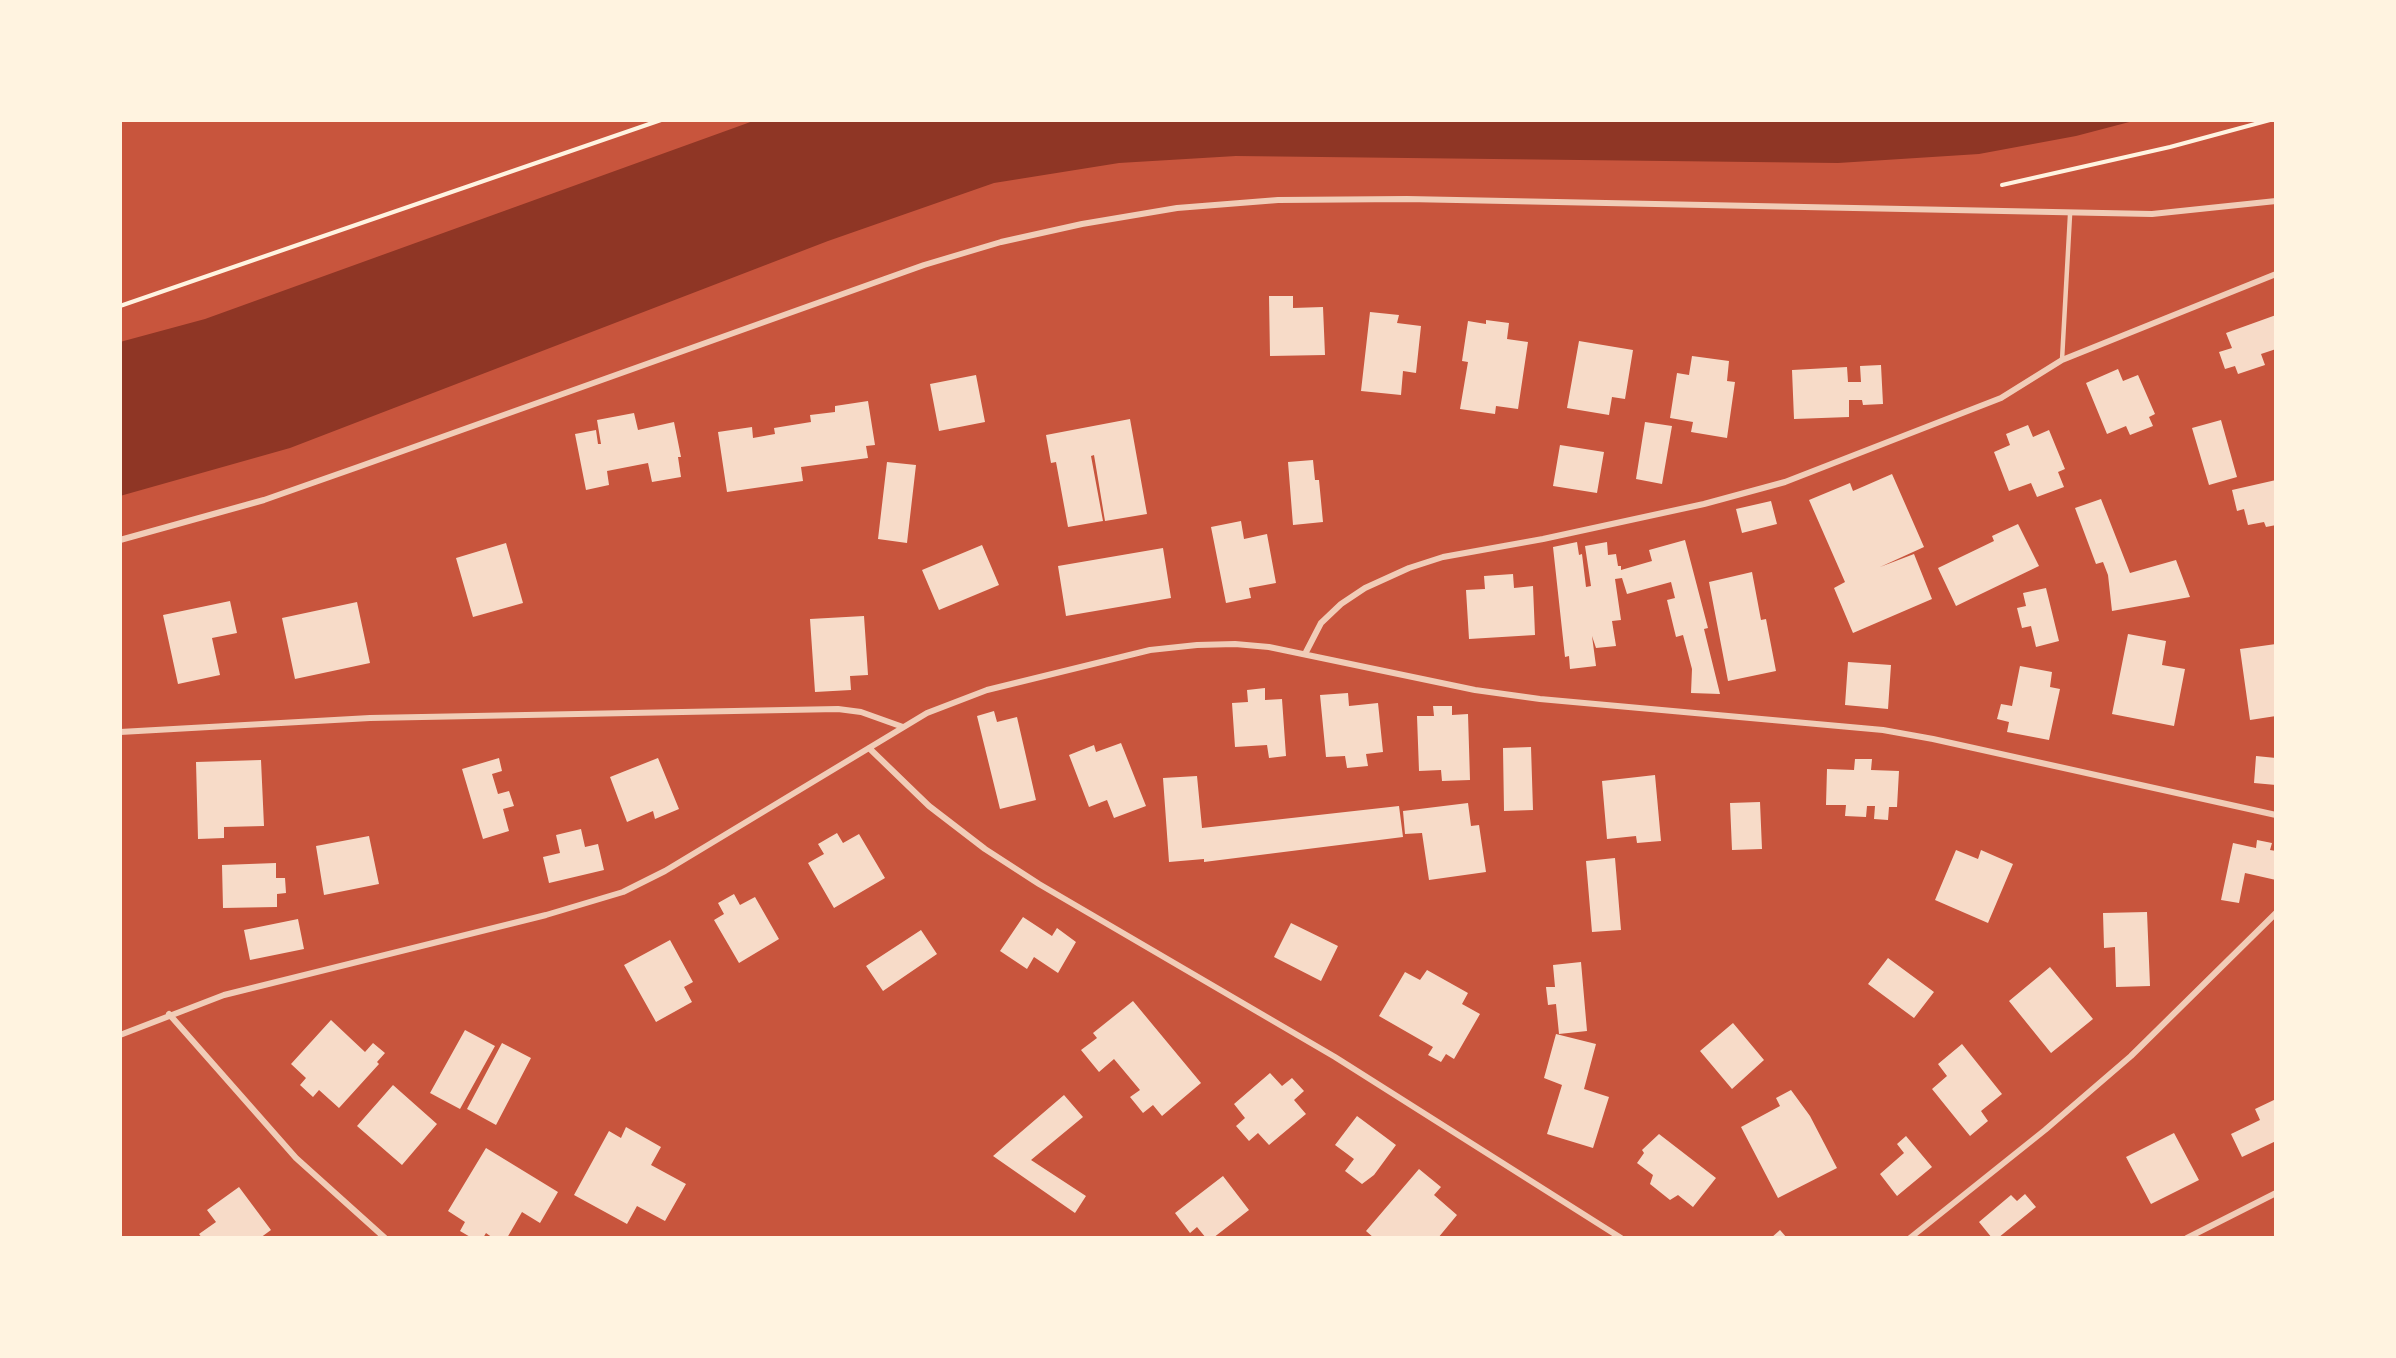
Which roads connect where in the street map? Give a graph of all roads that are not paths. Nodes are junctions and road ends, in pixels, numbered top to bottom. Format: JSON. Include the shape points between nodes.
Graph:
{"nodes":[{"id":1,"x":2276,"y":201,"type":"edge"},
{"id":2,"x":2070,"y":215,"type":"junction"},
{"id":3,"x":2276,"y":274,"type":"edge"},
{"id":4,"x":2062,"y":360,"type":"junction"},
{"id":5,"x":120,"y":540,"type":"edge"},
{"id":6,"x":1305,"y":654,"type":"junction"},
{"id":7,"x":903,"y":727,"type":"junction"},
{"id":8,"x":120,"y":732,"type":"edge"},
{"id":9,"x":869,"y":748,"type":"junction"},
{"id":10,"x":2276,"y":815,"type":"edge"},
{"id":11,"x":2276,"y":913,"type":"edge"},
{"id":12,"x":169,"y":1014,"type":"junction"},
{"id":13,"x":120,"y":1035,"type":"edge"},
{"id":14,"x":2276,"y":1193,"type":"edge"},
{"id":15,"x":385,"y":1238,"type":"edge"},
{"id":16,"x":1621,"y":1238,"type":"edge"},
{"id":17,"x":1910,"y":1238,"type":"edge"},
{"id":18,"x":2187,"y":1238,"type":"edge"}],
"edges":[{"from":1,"to":2,"type":"street","via":[[2152,214]]},
{"from":2,"to":4,"type":"lane"},
{"from":2,"to":5,"type":"street","via":[[1407,199],[1278,200],[1177,208],[1103,220],[1001,242],[924,265],[306,485]]},
{"from":3,"to":4,"type":"street"},
{"from":4,"to":6,"type":"street","via":[[2001,398],[1785,482],[1704,504],[1443,557],[1409,568],[1341,604],[1321,623]]},
{"from":6,"to":7,"type":"street","via":[[1235,644],[1150,650],[987,690],[927,713]]},
{"from":6,"to":10,"type":"street","via":[[1415,679],[1518,696],[1884,730]]},
{"from":7,"to":8,"type":"street","via":[[861,712],[838,709],[370,718]]},
{"from":7,"to":9,"type":"street"},
{"from":9,"to":12,"type":"street","via":[[665,871],[623,891],[546,915],[245,989]]},
{"from":9,"to":16,"type":"street","via":[[928,806],[1030,879],[1335,1057]]},
{"from":11,"to":17,"type":"street","via":[[2131,1056]]},
{"from":12,"to":13,"type":"street"},
{"from":12,"to":15,"type":"street","via":[[296,1158]]},
{"from":14,"to":18,"type":"street"}]}
